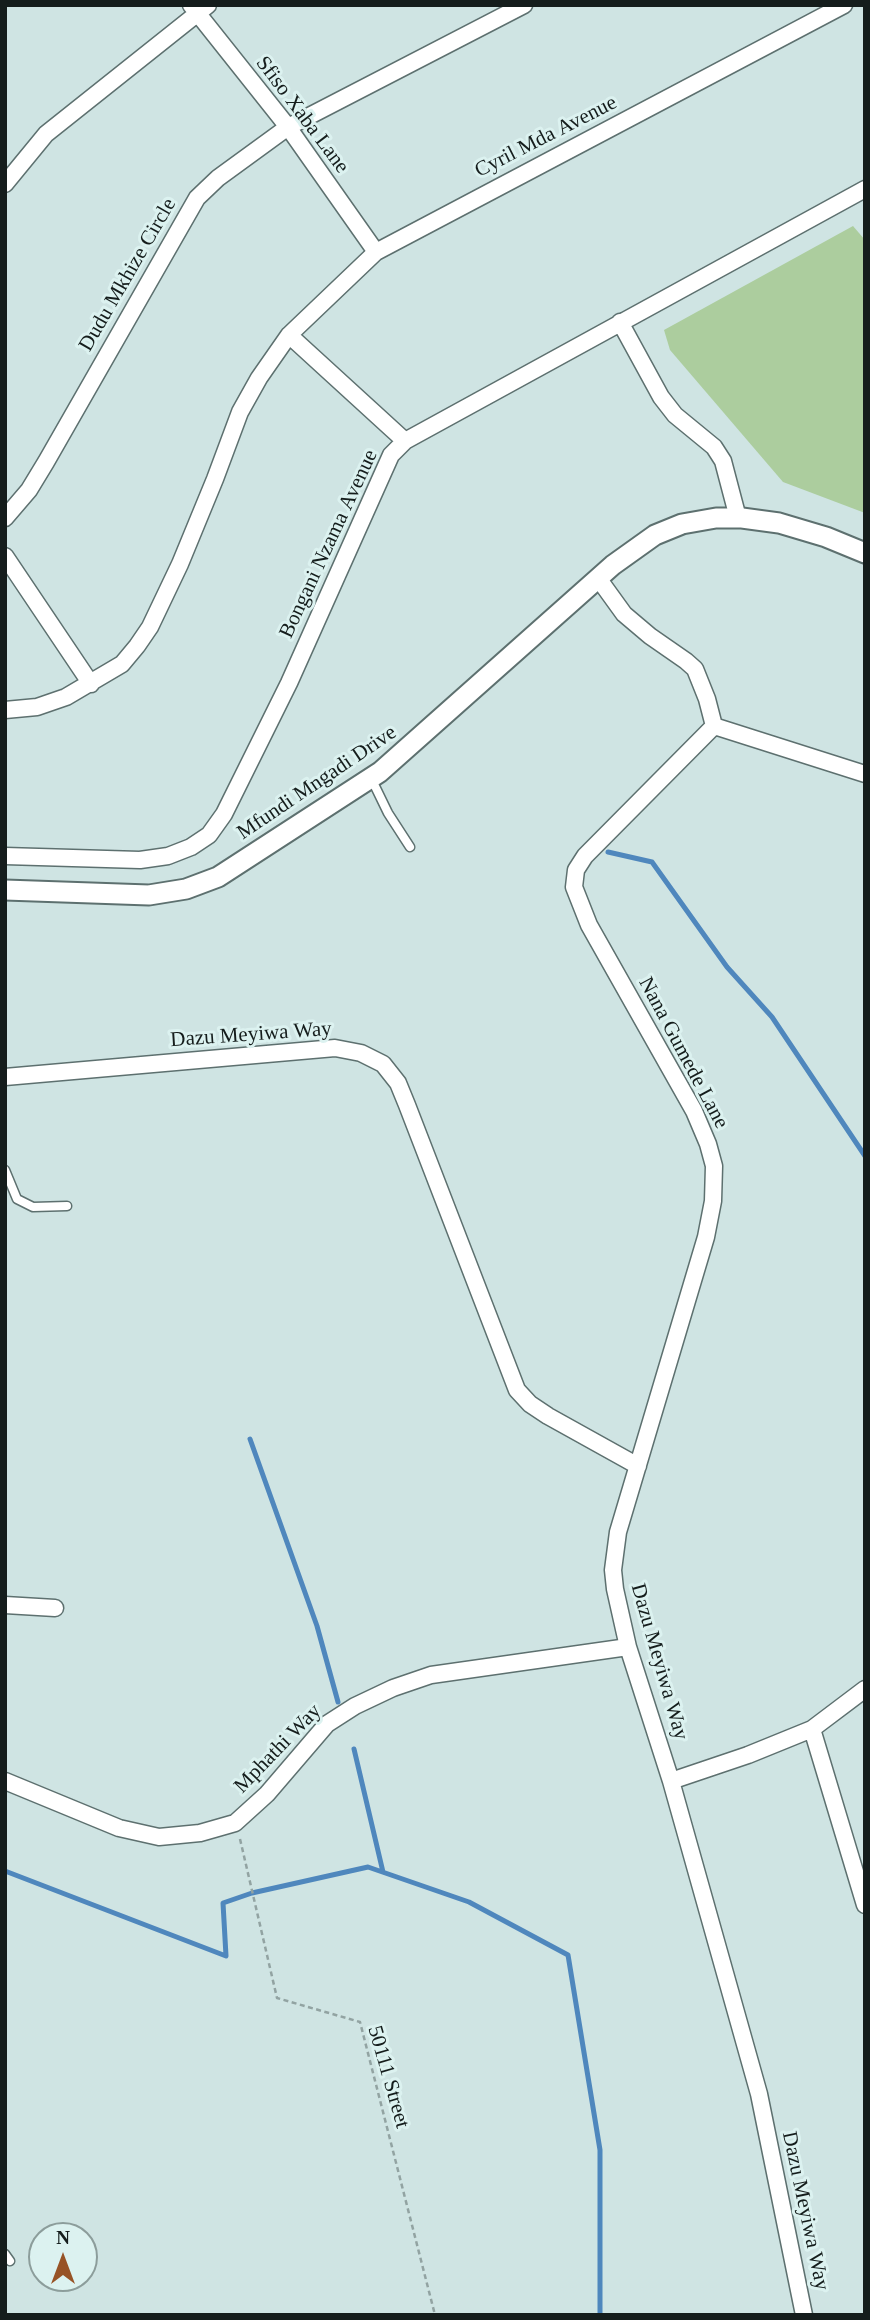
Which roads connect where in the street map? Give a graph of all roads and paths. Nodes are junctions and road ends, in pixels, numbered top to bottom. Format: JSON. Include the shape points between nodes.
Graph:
{"nodes":[{"id":1,"x":524,"y":5,"type":"edge"},
{"id":2,"x":844,"y":5,"type":"edge"},
{"id":3,"x":199,"y":8,"type":"edge"},
{"id":4,"x":288,"y":127,"type":"junction"},
{"id":5,"x":5,"y":184,"type":"edge"},
{"id":6,"x":865,"y":189,"type":"edge"},
{"id":7,"x":376,"y":252,"type":"junction"},
{"id":8,"x":620,"y":322,"type":"junction"},
{"id":9,"x":289,"y":335,"type":"junction"},
{"id":10,"x":405,"y":440,"type":"junction"},
{"id":11,"x":5,"y":517,"type":"edge"},
{"id":12,"x":738,"y":518,"type":"junction"},
{"id":13,"x":865,"y":553,"type":"edge"},
{"id":14,"x":5,"y":556,"type":"edge"},
{"id":15,"x":598,"y":578,"type":"junction"},
{"id":16,"x":91,"y":684,"type":"junction"},
{"id":17,"x":5,"y":710,"type":"edge"},
{"id":18,"x":714,"y":726,"type":"junction"},
{"id":19,"x":865,"y":774,"type":"edge"},
{"id":20,"x":371,"y":778,"type":"junction"},
{"id":21,"x":410,"y":847,"type":"dead end"},
{"id":22,"x":5,"y":856,"type":"edge"},
{"id":23,"x":5,"y":890,"type":"edge"},
{"id":24,"x":5,"y":1077,"type":"edge"},
{"id":25,"x":5,"y":1170,"type":"edge"},
{"id":26,"x":67,"y":1206,"type":"dead end"},
{"id":27,"x":638,"y":1466,"type":"junction"},
{"id":28,"x":5,"y":1605,"type":"edge"},
{"id":29,"x":55,"y":1608,"type":"dead end"},
{"id":30,"x":628,"y":1647,"type":"junction"},
{"id":31,"x":865,"y":1689,"type":"edge"},
{"id":32,"x":812,"y":1729,"type":"junction"},
{"id":33,"x":671,"y":1780,"type":"junction"},
{"id":34,"x":5,"y":1782,"type":"edge"},
{"id":35,"x":236,"y":1823,"type":"junction"},
{"id":36,"x":865,"y":1905,"type":"edge"},
{"id":37,"x":435,"y":2315,"type":"edge"},
{"id":38,"x":804,"y":2315,"type":"edge"}],
"edges":[{"from":1,"to":4,"type":"street","name":"Dudu Mkhize Circle"},
{"from":2,"to":7,"type":"street","name":"Cyril Mda Avenue"},
{"from":3,"to":4,"type":"street","name":"Sfiso Xaba Lane"},
{"from":3,"to":5,"type":"street","via":[[46,134]]},
{"from":4,"to":7,"type":"street","name":"Sfiso Xaba Lane"},
{"from":4,"to":11,"type":"street","name":"Dudu Mkhize Circle","via":[[197,198],[29,490]]},
{"from":6,"to":8,"type":"street","name":"Bongani Nzama Avenue"},
{"from":7,"to":9,"type":"street","name":"Cyril Mda Avenue"},
{"from":8,"to":10,"type":"street","name":"Bongani Nzama Avenue"},
{"from":8,"to":12,"type":"street","via":[[661,397],[723,461]]},
{"from":9,"to":10,"type":"street"},
{"from":9,"to":16,"type":"street","name":"Cyril Mda Avenue","via":[[240,412],[150,627],[122,664]]},
{"from":10,"to":22,"type":"street","name":"Bongani Nzama Avenue","via":[[391,455],[289,683],[209,835],[191,848],[140,860]]},
{"from":12,"to":13,"type":"street","name":"Mfundi Mngadi Drive","via":[[779,523]]},
{"from":12,"to":15,"type":"street","name":"Mfundi Mngadi Drive","via":[[682,524],[655,535]]},
{"from":14,"to":16,"type":"street"},
{"from":15,"to":18,"type":"street","via":[[629,619],[695,669]]},
{"from":15,"to":20,"type":"street","name":"Mfundi Mngadi Drive"},
{"from":16,"to":17,"type":"street","name":"Cyril Mda Avenue","via":[[37,707]]},
{"from":18,"to":19,"type":"street"},
{"from":18,"to":27,"type":"street","name":"Nana Gumede Lane","via":[[585,856],[576,870],[574,887],[580,907],[694,1111],[714,1166],[706,1237]]},
{"from":20,"to":21,"type":"lane"},
{"from":20,"to":23,"type":"street","name":"Mfundi Mngadi Drive","via":[[218,877],[186,889],[149,895]]},
{"from":24,"to":27,"type":"street","name":"Dazu Meyiwa Way","via":[[335,1048],[383,1064],[398,1083],[517,1390],[548,1416]]},
{"from":25,"to":26,"type":"lane","via":[[17,1199],[33,1206]]},
{"from":27,"to":30,"type":"street","name":"Dazu Meyiwa Way","via":[[614,1553],[615,1589]]},
{"from":28,"to":29,"type":"street"},
{"from":30,"to":33,"type":"street","name":"Dazu Meyiwa Way"},
{"from":30,"to":35,"type":"street","name":"Mphathi Way","via":[[431,1675],[393,1688],[327,1724]]},
{"from":31,"to":32,"type":"street"},
{"from":32,"to":33,"type":"street"},
{"from":32,"to":36,"type":"street"},
{"from":33,"to":38,"type":"street","name":"Dazu Meyiwa Way","via":[[759,2094]]},
{"from":34,"to":35,"type":"street","name":"Mphathi Way","via":[[119,1828],[159,1837]]},
{"from":35,"to":37,"type":"path","name":"50111 Street","via":[[277,1998],[360,2022]]}]}
